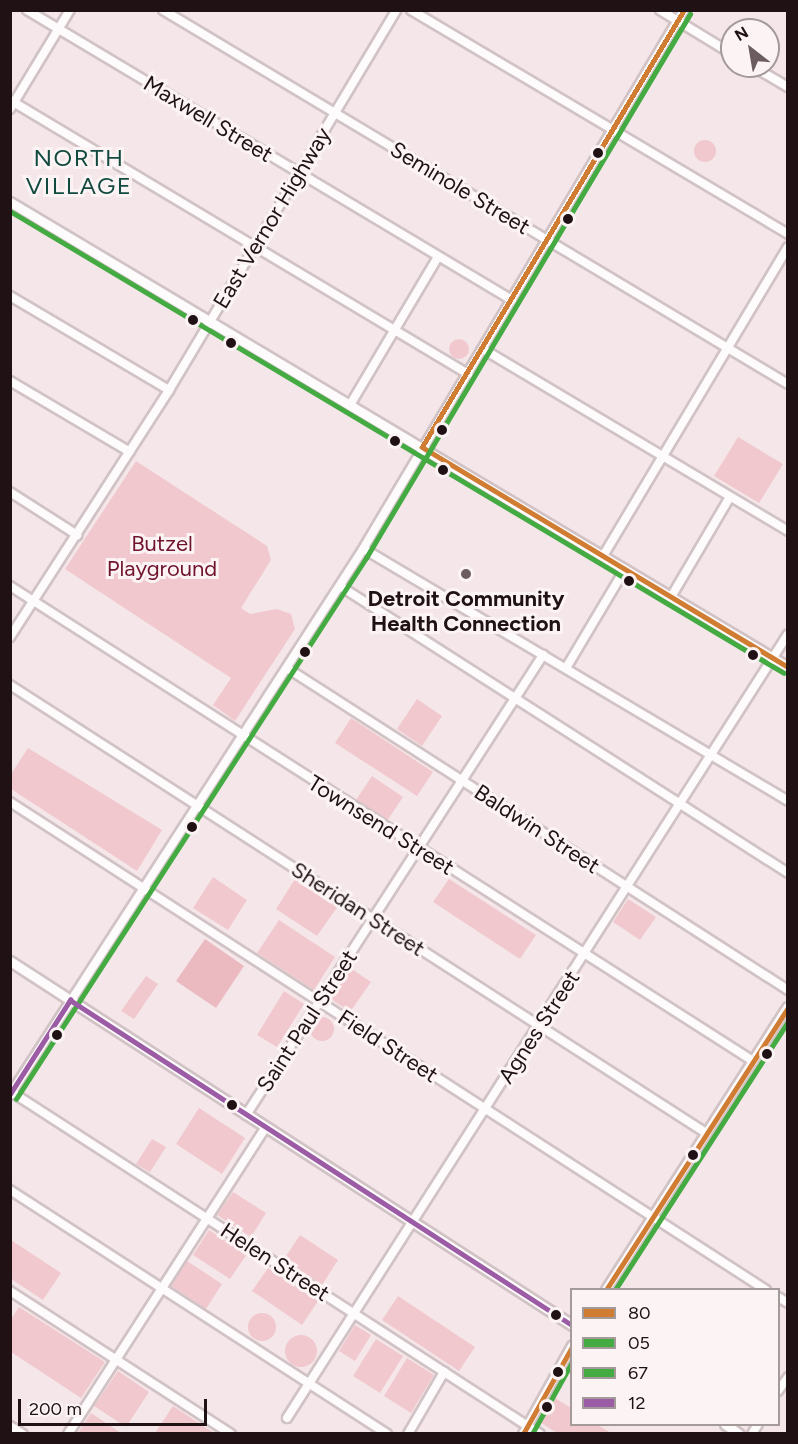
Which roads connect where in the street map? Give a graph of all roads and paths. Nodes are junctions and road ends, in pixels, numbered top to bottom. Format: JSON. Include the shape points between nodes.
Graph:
{"nodes":[{"id":1,"x":27,"y":10,"type":"edge"},
{"id":2,"x":70,"y":10,"type":"edge"},
{"id":3,"x":163,"y":10,"type":"edge"},
{"id":4,"x":396,"y":10,"type":"edge"},
{"id":5,"x":411,"y":10,"type":"edge"},
{"id":6,"x":660,"y":10,"type":"edge"},
{"id":7,"x":684,"y":10,"type":"edge"},
{"id":8,"x":678,"y":21,"type":"junction"},
{"id":9,"x":59,"y":29,"type":"junction"},
{"id":10,"x":720,"y":47,"type":"edge"},
{"id":11,"x":773,"y":78,"type":"edge"},
{"id":12,"x":788,"y":87,"type":"edge"},
{"id":13,"x":12,"y":104,"type":"edge"},
{"id":14,"x":334,"y":113,"type":"junction"},
{"id":15,"x":613,"y":132,"type":"junction"},
{"id":16,"x":299,"y":173,"type":"junction"},
{"id":17,"x":10,"y":202,"type":"edge"},
{"id":18,"x":788,"y":234,"type":"edge"},
{"id":19,"x":548,"y":241,"type":"junction"},
{"id":20,"x":255,"y":247,"type":"junction"},
{"id":21,"x":788,"y":247,"type":"edge"},
{"id":22,"x":438,"y":256,"type":"junction"},
{"id":23,"x":10,"y":296,"type":"edge"},
{"id":24,"x":512,"y":300,"type":"junction"},
{"id":25,"x":210,"y":321,"type":"junction"},
{"id":26,"x":394,"y":331,"type":"junction"},
{"id":27,"x":727,"y":348,"type":"junction"},
{"id":28,"x":483,"y":349,"type":"junction"},
{"id":29,"x":468,"y":374,"type":"junction"},
{"id":30,"x":10,"y":381,"type":"edge"},
{"id":31,"x":788,"y":384,"type":"edge"},
{"id":32,"x":169,"y":390,"type":"junction"},
{"id":33,"x":350,"y":405,"type":"junction"},
{"id":34,"x":423,"y":447,"type":"junction"},
{"id":35,"x":130,"y":452,"type":"junction"},
{"id":36,"x":662,"y":456,"type":"junction"},
{"id":37,"x":10,"y":492,"type":"edge"},
{"id":38,"x":730,"y":497,"type":"junction"},
{"id":39,"x":788,"y":531,"type":"edge"},
{"id":40,"x":77,"y":535,"type":"junction"},
{"id":41,"x":364,"y":549,"type":"junction"},
{"id":42,"x":603,"y":556,"type":"junction"},
{"id":43,"x":625,"y":569,"type":"junction"},
{"id":44,"x":10,"y":586,"type":"edge"},
{"id":45,"x":340,"y":586,"type":"junction"},
{"id":46,"x":671,"y":597,"type":"junction"},
{"id":47,"x":34,"y":600,"type":"junction"},
{"id":48,"x":788,"y":634,"type":"edge"},
{"id":49,"x":10,"y":637,"type":"edge"},
{"id":50,"x":543,"y":655,"type":"junction"},
{"id":51,"x":773,"y":658,"type":"junction"},
{"id":52,"x":788,"y":667,"type":"edge"},
{"id":53,"x":287,"y":668,"type":"junction"},
{"id":54,"x":566,"y":668,"type":"junction"},
{"id":55,"x":10,"y":685,"type":"edge"},
{"id":56,"x":514,"y":699,"type":"junction"},
{"id":57,"x":243,"y":736,"type":"junction"},
{"id":58,"x":713,"y":757,"type":"junction"},
{"id":59,"x":462,"y":781,"type":"junction"},
{"id":60,"x":788,"y":801,"type":"edge"},
{"id":61,"x":10,"y":802,"type":"edge"},
{"id":62,"x":198,"y":804,"type":"junction"},
{"id":63,"x":682,"y":805,"type":"junction"},
{"id":64,"x":418,"y":849,"type":"junction"},
{"id":65,"x":788,"y":873,"type":"edge"},
{"id":66,"x":144,"y":888,"type":"junction"},
{"id":67,"x":629,"y":888,"type":"junction"},
{"id":68,"x":373,"y":919,"type":"junction"},
{"id":69,"x":586,"y":955,"type":"junction"},
{"id":70,"x":10,"y":961,"type":"edge"},
{"id":71,"x":788,"y":990,"type":"edge"},
{"id":72,"x":70,"y":1000,"type":"junction"},
{"id":73,"x":320,"y":1001,"type":"junction"},
{"id":74,"x":788,"y":1007,"type":"edge"},
{"id":75,"x":540,"y":1026,"type":"junction"},
{"id":76,"x":753,"y":1061,"type":"junction"},
{"id":77,"x":11,"y":1092,"type":"edge"},
{"id":78,"x":486,"y":1109,"type":"junction"},
{"id":79,"x":246,"y":1115,"type":"junction"},
{"id":80,"x":265,"y":1128,"type":"junction"},
{"id":81,"x":706,"y":1133,"type":"junction"},
{"id":82,"x":10,"y":1190,"type":"edge"},
{"id":83,"x":652,"y":1216,"type":"junction"},
{"id":84,"x":207,"y":1218,"type":"junction"},
{"id":85,"x":413,"y":1222,"type":"junction"},
{"id":86,"x":162,"y":1288,"type":"junction"},
{"id":87,"x":607,"y":1288,"type":"edge"},
{"id":88,"x":763,"y":1288,"type":"edge"},
{"id":89,"x":10,"y":1291,"type":"edge"},
{"id":90,"x":354,"y":1313,"type":"junction"},
{"id":91,"x":570,"y":1324,"type":"edge"},
{"id":92,"x":570,"y":1350,"type":"edge"},
{"id":93,"x":116,"y":1359,"type":"junction"},
{"id":94,"x":444,"y":1372,"type":"junction"},
{"id":95,"x":309,"y":1383,"type":"junction"},
{"id":96,"x":287,"y":1418,"type":"dead end"},
{"id":97,"x":527,"y":1425,"type":"junction"},
{"id":98,"x":10,"y":1426,"type":"edge"},
{"id":99,"x":23,"y":1434,"type":"edge"},
{"id":100,"x":68,"y":1434,"type":"edge"},
{"id":101,"x":231,"y":1434,"type":"edge"},
{"id":102,"x":387,"y":1434,"type":"edge"},
{"id":103,"x":408,"y":1434,"type":"edge"},
{"id":104,"x":523,"y":1434,"type":"edge"},
{"id":105,"x":540,"y":1434,"type":"edge"}],
"edges":[{"from":1,"to":9,"type":"street","name":"Maxwell Street"},
{"from":2,"to":9,"type":"street"},
{"from":3,"to":14,"type":"street","name":"Seminole Street"},
{"from":4,"to":14,"type":"street","name":"East Vernor Highway"},
{"from":5,"to":15,"type":"street"},
{"from":6,"to":8,"type":"street"},
{"from":7,"to":8,"type":"street"},
{"from":8,"to":10,"type":"street"},
{"from":8,"to":15,"type":"street"},
{"from":9,"to":13,"type":"street"},
{"from":9,"to":16,"type":"street","name":"Maxwell Street"},
{"from":11,"to":12,"type":"street"},
{"from":13,"to":20,"type":"street"},
{"from":14,"to":16,"type":"street","name":"East Vernor Highway"},
{"from":14,"to":19,"type":"street","name":"Seminole Street"},
{"from":15,"to":18,"type":"street"},
{"from":15,"to":19,"type":"street"},
{"from":16,"to":20,"type":"street","name":"East Vernor Highway"},
{"from":16,"to":22,"type":"street","name":"Maxwell Street"},
{"from":17,"to":25,"type":"main road"},
{"from":19,"to":24,"type":"street"},
{"from":19,"to":27,"type":"street","name":"Seminole Street"},
{"from":20,"to":25,"type":"street","name":"East Vernor Highway"},
{"from":20,"to":26,"type":"street"},
{"from":21,"to":27,"type":"street"},
{"from":22,"to":24,"type":"street","name":"Maxwell Street"},
{"from":22,"to":26,"type":"street"},
{"from":23,"to":32,"type":"street"},
{"from":24,"to":28,"type":"street"},
{"from":25,"to":32,"type":"street","name":"East Vernor Highway"},
{"from":25,"to":33,"type":"main road"},
{"from":26,"to":29,"type":"street"},
{"from":26,"to":33,"type":"street"},
{"from":27,"to":31,"type":"street","name":"Seminole Street"},
{"from":27,"to":36,"type":"street"},
{"from":28,"to":29,"type":"street"},
{"from":28,"to":36,"type":"street"},
{"from":29,"to":34,"type":"street"},
{"from":30,"to":35,"type":"street"},
{"from":32,"to":35,"type":"street","name":"East Vernor Highway"},
{"from":33,"to":34,"type":"main road"},
{"from":34,"to":41,"type":"street"},
{"from":34,"to":42,"type":"main road"},
{"from":35,"to":40,"type":"street","name":"East Vernor Highway"},
{"from":36,"to":38,"type":"street"},
{"from":36,"to":42,"type":"street"},
{"from":37,"to":40,"type":"street"},
{"from":38,"to":39,"type":"street"},
{"from":38,"to":46,"type":"street"},
{"from":40,"to":47,"type":"street","name":"East Vernor Highway"},
{"from":41,"to":45,"type":"street"},
{"from":41,"to":50,"type":"street"},
{"from":42,"to":43,"type":"main road"},
{"from":43,"to":46,"type":"main road"},
{"from":43,"to":54,"type":"street"},
{"from":44,"to":47,"type":"street","name":"Townsend Street"},
{"from":45,"to":53,"type":"street"},
{"from":45,"to":56,"type":"street"},
{"from":46,"to":51,"type":"main road"},
{"from":47,"to":49,"type":"street","name":"East Vernor Highway"},
{"from":47,"to":57,"type":"street","name":"Townsend Street"},
{"from":48,"to":51,"type":"street","name":"Agnes Street"},
{"from":50,"to":54,"type":"street"},
{"from":50,"to":56,"type":"street","name":"Saint Paul Street"},
{"from":51,"to":52,"type":"main road"},
{"from":51,"to":58,"type":"street","name":"Agnes Street"},
{"from":53,"to":57,"type":"street"},
{"from":53,"to":59,"type":"street","name":"Baldwin Street"},
{"from":54,"to":58,"type":"street"},
{"from":55,"to":62,"type":"street","name":"Sheridan Street"},
{"from":56,"to":59,"type":"street","name":"Saint Paul Street"},
{"from":56,"to":63,"type":"street"},
{"from":57,"to":62,"type":"street"},
{"from":57,"to":64,"type":"street","name":"Townsend Street"},
{"from":58,"to":60,"type":"street"},
{"from":58,"to":63,"type":"street","name":"Agnes Street"},
{"from":59,"to":64,"type":"street","name":"Saint Paul Street"},
{"from":59,"to":67,"type":"street","name":"Baldwin Street"},
{"from":61,"to":66,"type":"street","name":"Field Street"},
{"from":62,"to":66,"type":"street"},
{"from":62,"to":68,"type":"street","name":"Sheridan Street"},
{"from":63,"to":65,"type":"street"},
{"from":63,"to":67,"type":"street","name":"Agnes Street"},
{"from":64,"to":68,"type":"street","name":"Saint Paul Street"},
{"from":64,"to":69,"type":"street","name":"Townsend Street"},
{"from":66,"to":72,"type":"street"},
{"from":66,"to":73,"type":"street","name":"Field Street"},
{"from":67,"to":69,"type":"street","name":"Agnes Street"},
{"from":67,"to":71,"type":"street","name":"Baldwin Street"},
{"from":68,"to":73,"type":"street","name":"Saint Paul Street"},
{"from":68,"to":75,"type":"street","name":"Sheridan Street"},
{"from":69,"to":75,"type":"street","name":"Agnes Street"},
{"from":69,"to":76,"type":"street","name":"Townsend Street"},
{"from":70,"to":72,"type":"main road"},
{"from":72,"to":77,"type":"street"},
{"from":72,"to":79,"type":"main road"},
{"from":73,"to":78,"type":"street","name":"Field Street"},
{"from":73,"to":79,"type":"street","name":"Saint Paul Street"},
{"from":74,"to":76,"type":"street"},
{"from":75,"to":78,"type":"street","name":"Agnes Street"},
{"from":75,"to":81,"type":"street","name":"Sheridan Street"},
{"from":76,"to":81,"type":"street"},
{"from":77,"to":84,"type":"street","name":"Helen Street"},
{"from":78,"to":83,"type":"street","name":"Field Street"},
{"from":78,"to":85,"type":"street","name":"Agnes Street"},
{"from":79,"to":80,"type":"main road"},
{"from":80,"to":84,"type":"street","name":"Saint Paul Street"},
{"from":80,"to":85,"type":"main road"},
{"from":81,"to":83,"type":"street"},
{"from":82,"to":86,"type":"street"},
{"from":83,"to":87,"type":"street"},
{"from":83,"to":88,"type":"street","name":"Field Street"},
{"from":84,"to":86,"type":"street","name":"Saint Paul Street"},
{"from":84,"to":90,"type":"street","name":"Helen Street"},
{"from":85,"to":90,"type":"street","name":"Agnes Street"},
{"from":85,"to":91,"type":"main road"},
{"from":86,"to":93,"type":"street","name":"Saint Paul Street"},
{"from":86,"to":95,"type":"street"},
{"from":89,"to":93,"type":"street"},
{"from":90,"to":94,"type":"street","name":"Helen Street"},
{"from":90,"to":95,"type":"street","name":"Agnes Street"},
{"from":92,"to":97,"type":"street"},
{"from":93,"to":100,"type":"street","name":"Saint Paul Street"},
{"from":93,"to":101,"type":"street"},
{"from":94,"to":97,"type":"street","name":"Helen Street"},
{"from":94,"to":103,"type":"street"},
{"from":95,"to":96,"type":"street","name":"Agnes Street"},
{"from":95,"to":102,"type":"street"},
{"from":97,"to":104,"type":"street"},
{"from":97,"to":105,"type":"street","name":"Helen Street"},
{"from":98,"to":99,"type":"street"}]}
